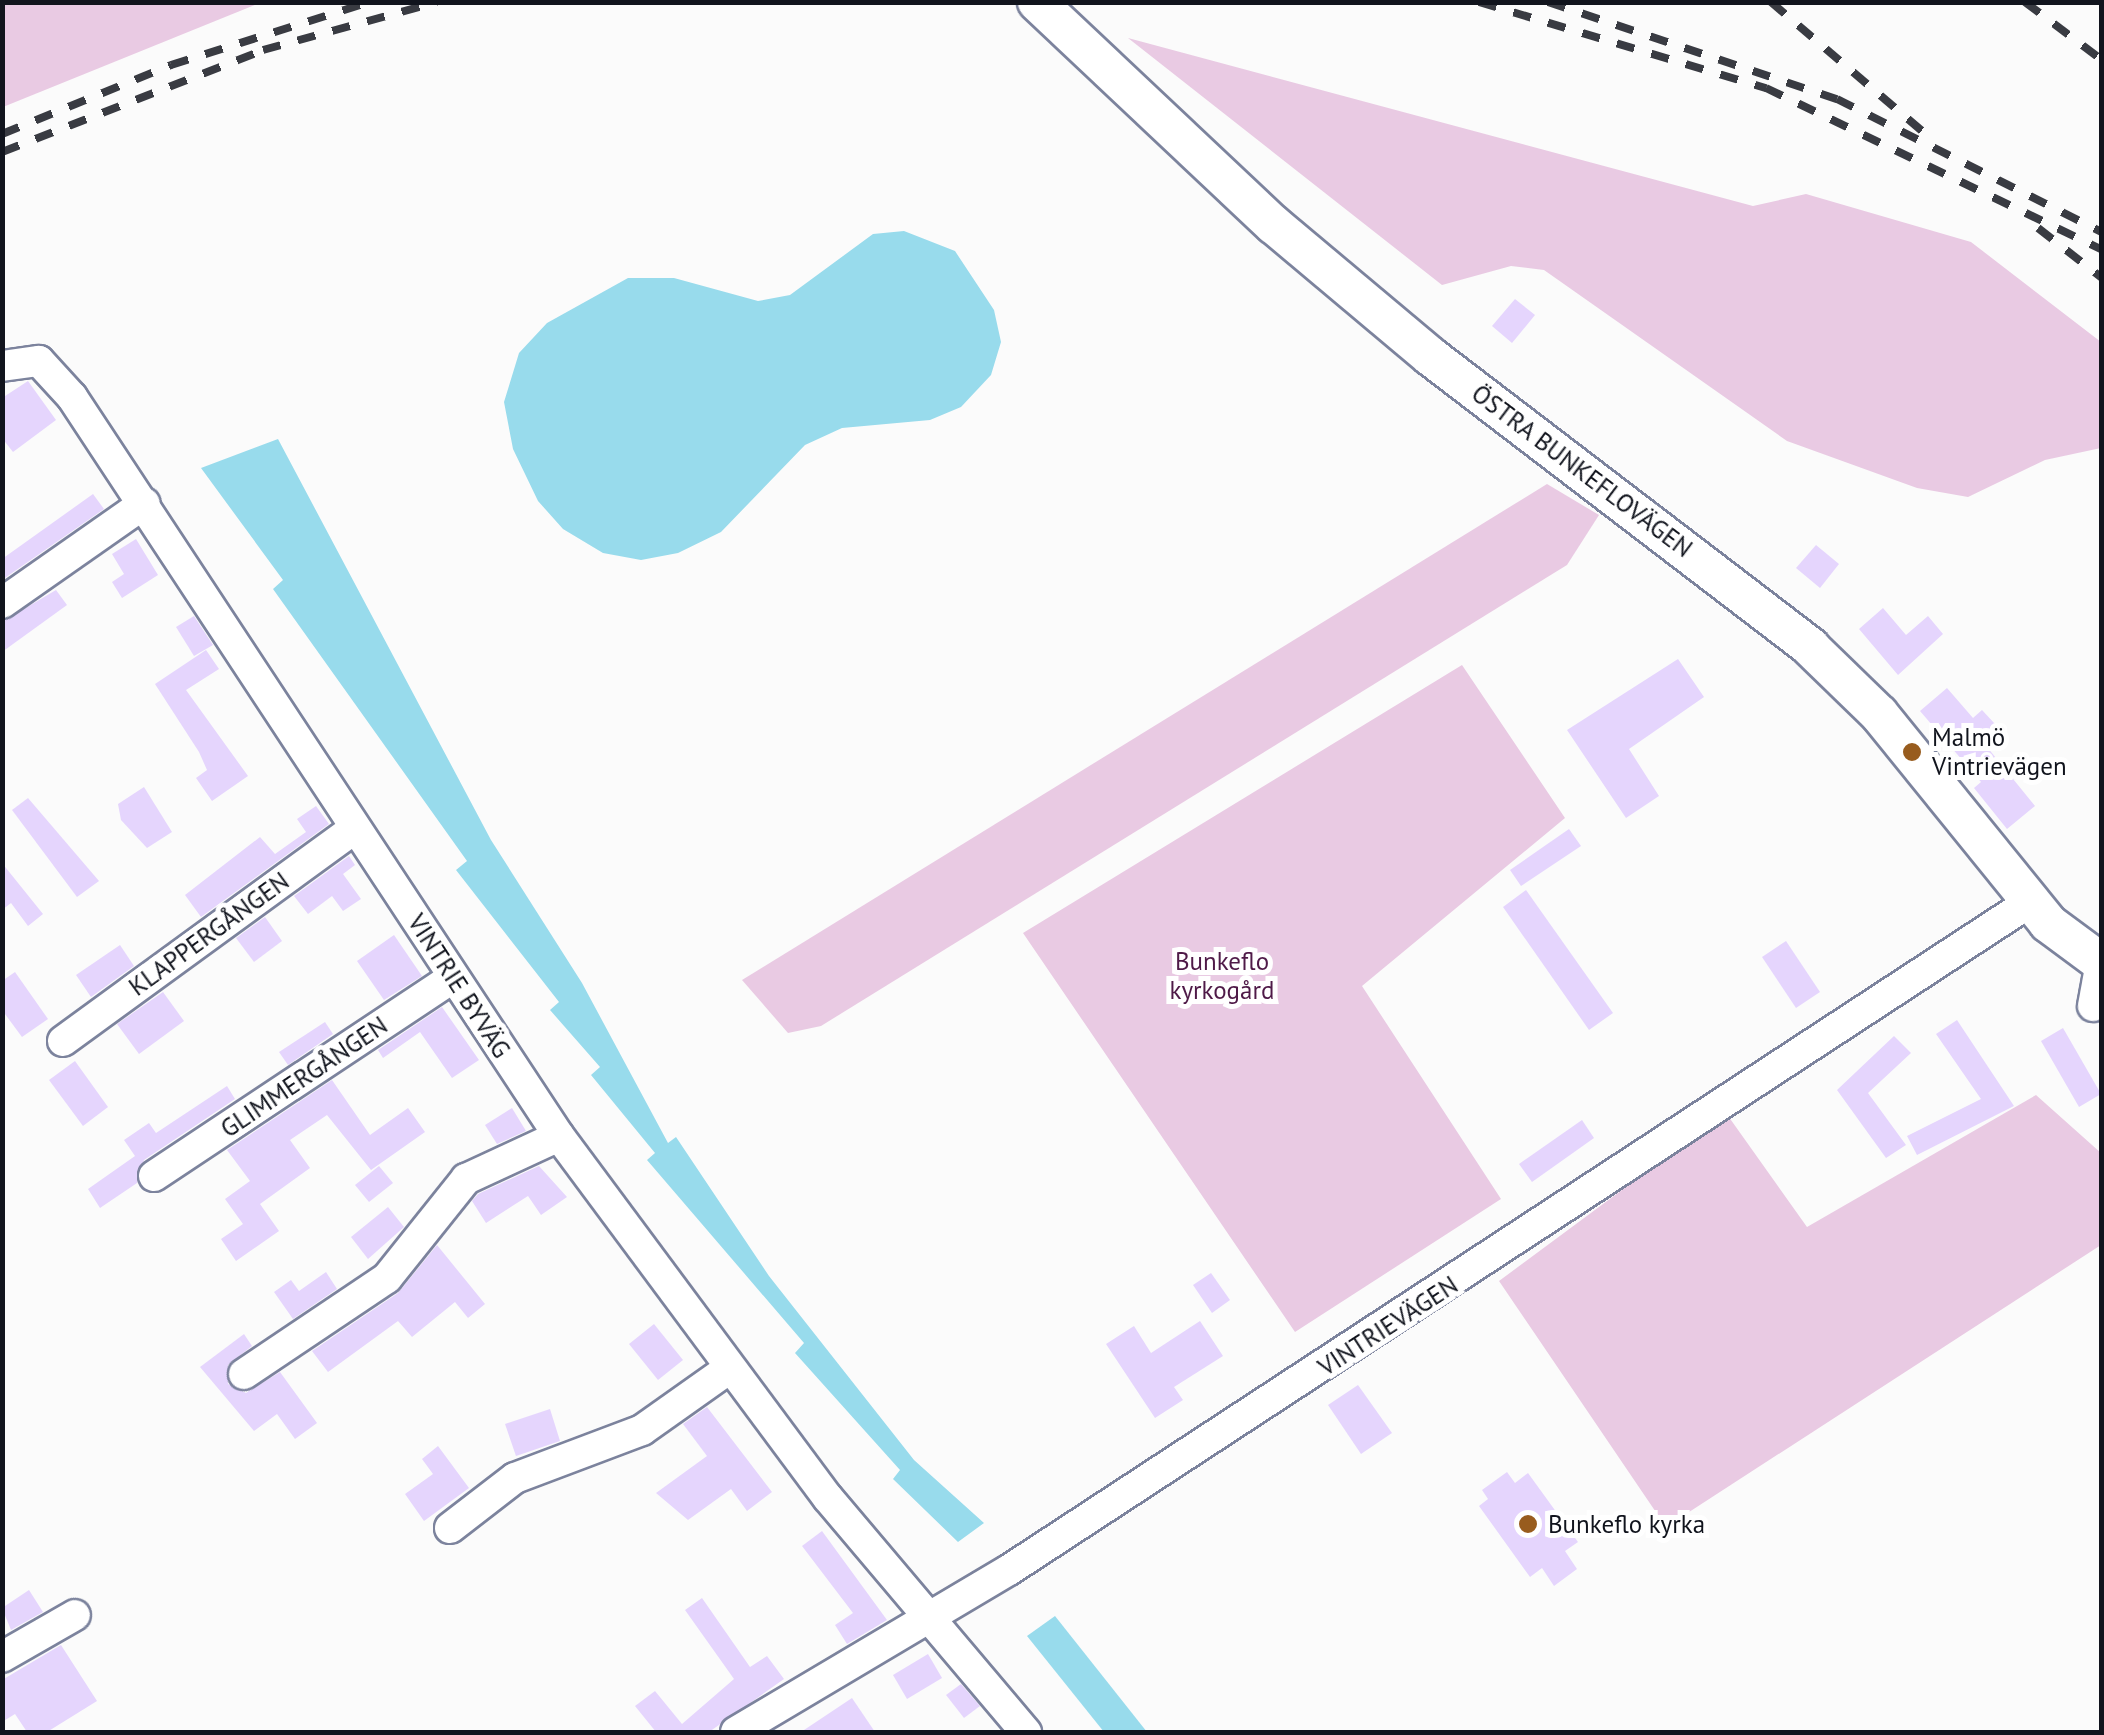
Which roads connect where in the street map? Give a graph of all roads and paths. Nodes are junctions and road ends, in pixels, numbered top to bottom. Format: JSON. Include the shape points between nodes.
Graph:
{"nodes":[{"id":1,"x":1037,"y":2,"type":"edge"},
{"id":2,"x":2,"y":366,"type":"edge"},
{"id":3,"x":145,"y":503,"type":"junction"},
{"id":4,"x":2,"y":603,"type":"edge"},
{"id":5,"x":355,"y":828,"type":"junction"},
{"id":6,"x":2030,"y":902,"type":"junction"},
{"id":7,"x":2101,"y":962,"type":"edge"},
{"id":8,"x":452,"y":978,"type":"junction"},
{"id":9,"x":2093,"y":1006,"type":"dead end"},
{"id":10,"x":63,"y":1041,"type":"dead end"},
{"id":11,"x":559,"y":1136,"type":"junction"},
{"id":12,"x":154,"y":1176,"type":"dead end"},
{"id":13,"x":728,"y":1369,"type":"junction"},
{"id":14,"x":244,"y":1374,"type":"dead end"},
{"id":15,"x":450,"y":1528,"type":"dead end"},
{"id":16,"x":75,"y":1616,"type":"dead end"},
{"id":17,"x":932,"y":1620,"type":"junction"},
{"id":18,"x":2,"y":1657,"type":"edge"},
{"id":19,"x":736,"y":1732,"type":"edge"},
{"id":20,"x":1026,"y":1732,"type":"edge"}],
"edges":[{"from":1,"to":6,"type":"street","name":"ÖSTRA BUNKEFLOVÄGEN","via":[[1430,356],[1810,646],[1879,714]]},
{"from":2,"to":3,"type":"street","name":"VINTRIE BYVÄG","via":[[39,361]]},
{"from":3,"to":4,"type":"street"},
{"from":3,"to":5,"type":"street","name":"VINTRIE BYVÄG"},
{"from":5,"to":8,"type":"street","name":"VINTRIE BYVÄG"},
{"from":5,"to":10,"type":"street","name":"KLAPPERGÅNGEN"},
{"from":6,"to":7,"type":"street","name":"ÖSTRA BUNKEFLOVÄGEN"},
{"from":6,"to":17,"type":"street","name":"VINTRIEVÄGEN"},
{"from":7,"to":9,"type":"street"},
{"from":8,"to":11,"type":"street","name":"VINTRIE BYVÄG"},
{"from":8,"to":12,"type":"street","name":"GLIMMERGÅNGEN"},
{"from":11,"to":13,"type":"street","name":"VINTRIE BYVÄG"},
{"from":11,"to":14,"type":"street","via":[[466,1179],[387,1278]]},
{"from":13,"to":15,"type":"street","via":[[642,1430],[514,1478]]},
{"from":13,"to":17,"type":"street","name":"VINTRIE BYVÄG"},
{"from":16,"to":18,"type":"street"},
{"from":17,"to":19,"type":"street","name":"VINTRIEVÄGEN"},
{"from":17,"to":20,"type":"street","name":"VINTRIE BYVÄG"}]}
